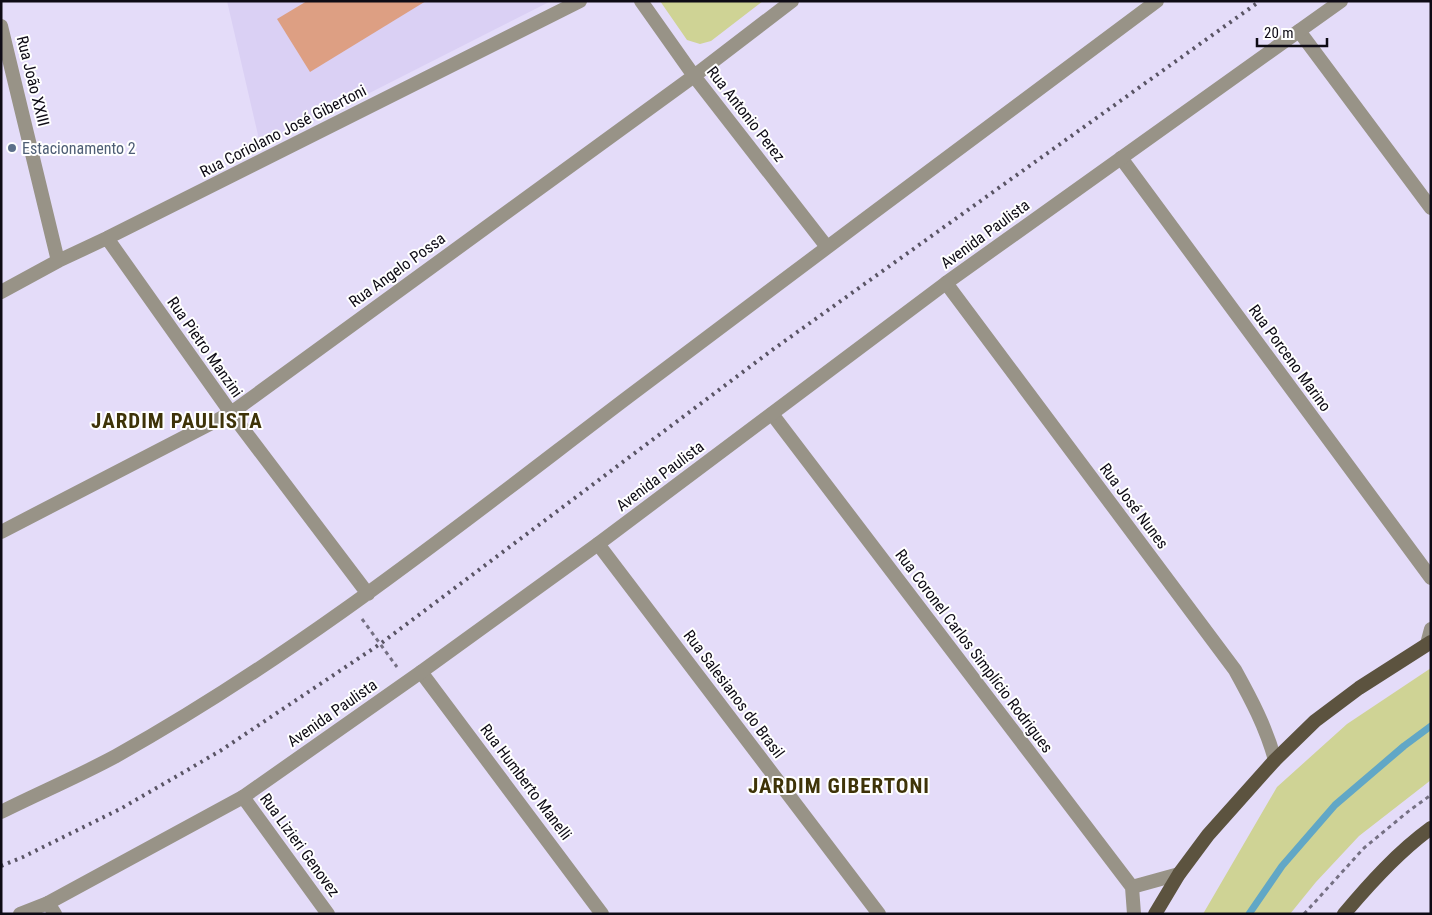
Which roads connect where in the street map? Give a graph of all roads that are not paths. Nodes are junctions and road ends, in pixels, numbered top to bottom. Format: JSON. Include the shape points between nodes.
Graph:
{"nodes":[{"id":1,"x":580,"y":1,"type":"edge"},
{"id":2,"x":641,"y":1,"type":"edge"},
{"id":3,"x":792,"y":1,"type":"edge"},
{"id":4,"x":1157,"y":1,"type":"edge"},
{"id":5,"x":1341,"y":1,"type":"edge"},
{"id":6,"x":1,"y":26,"type":"edge"},
{"id":7,"x":1299,"y":31,"type":"junction"},
{"id":8,"x":694,"y":76,"type":"junction"},
{"id":9,"x":1121,"y":158,"type":"junction"},
{"id":10,"x":1431,"y":208,"type":"edge"},
{"id":11,"x":107,"y":238,"type":"junction"},
{"id":12,"x":827,"y":246,"type":"junction"},
{"id":13,"x":58,"y":261,"type":"junction"},
{"id":14,"x":946,"y":283,"type":"junction"},
{"id":15,"x":1,"y":292,"type":"edge"},
{"id":16,"x":231,"y":413,"type":"junction"},
{"id":17,"x":772,"y":414,"type":"junction"},
{"id":18,"x":1,"y":532,"type":"edge"},
{"id":19,"x":598,"y":544,"type":"junction"},
{"id":20,"x":1431,"y":578,"type":"edge"},
{"id":21,"x":368,"y":594,"type":"junction"},
{"id":22,"x":1431,"y":629,"type":"edge"},
{"id":23,"x":1429,"y":643,"type":"edge"},
{"id":24,"x":422,"y":672,"type":"junction"},
{"id":25,"x":1275,"y":760,"type":"junction"},
{"id":26,"x":242,"y":797,"type":"junction"},
{"id":27,"x":1,"y":812,"type":"edge"},
{"id":28,"x":1431,"y":828,"type":"edge"},
{"id":29,"x":1179,"y":874,"type":"junction"},
{"id":30,"x":1132,"y":887,"type":"junction"},
{"id":31,"x":51,"y":909,"type":"edge"},
{"id":32,"x":20,"y":914,"type":"edge"},
{"id":33,"x":328,"y":914,"type":"edge"},
{"id":34,"x":602,"y":914,"type":"edge"},
{"id":35,"x":879,"y":914,"type":"edge"},
{"id":36,"x":1134,"y":914,"type":"edge"},
{"id":37,"x":1155,"y":914,"type":"edge"},
{"id":38,"x":1344,"y":914,"type":"edge"}],
"edges":[{"from":1,"to":11,"type":"street","name":"Rua Coriolano José Gibertoni"},
{"from":2,"to":8,"type":"street","name":"Rua Antonio Perez"},
{"from":3,"to":8,"type":"street","name":"Rua Angelo Possa"},
{"from":4,"to":12,"type":"street"},
{"from":5,"to":7,"type":"street","name":"Avenida Paulista"},
{"from":6,"to":13,"type":"street","name":"Rua João XXIII"},
{"from":7,"to":9,"type":"street","name":"Avenida Paulista"},
{"from":7,"to":10,"type":"street"},
{"from":8,"to":12,"type":"street","name":"Rua Antonio Perez"},
{"from":8,"to":16,"type":"street","name":"Rua Angelo Possa"},
{"from":9,"to":14,"type":"street","name":"Avenida Paulista"},
{"from":9,"to":20,"type":"street","name":"Rua Porceno Marino"},
{"from":11,"to":13,"type":"street","name":"Rua Coriolano José Gibertoni"},
{"from":11,"to":16,"type":"street","name":"Rua Pietro Manzini"},
{"from":12,"to":21,"type":"street"},
{"from":13,"to":15,"type":"street","name":"Rua Coriolano José Gibertoni"},
{"from":14,"to":17,"type":"street","name":"Avenida Paulista"},
{"from":14,"to":25,"type":"street","name":"Rua José Nunes","via":[[1235,670],[1261,718]]},
{"from":16,"to":18,"type":"street","name":"Rua Angelo Possa"},
{"from":16,"to":21,"type":"street","name":"Rua Pietro Manzini"},
{"from":17,"to":19,"type":"street","name":"Avenida Paulista"},
{"from":17,"to":30,"type":"street","name":"Rua Coronel Carlos Simplício Rodrigues"},
{"from":19,"to":24,"type":"street","name":"Avenida Paulista"},
{"from":19,"to":35,"type":"street","name":"Rua Salesianos do Brasil"},
{"from":21,"to":27,"type":"street","via":[[211,699],[114,757]]},
{"from":22,"to":23,"type":"street"},
{"from":23,"to":25,"type":"main road","via":[[1351,693],[1315,721]]},
{"from":24,"to":26,"type":"street","name":"Avenida Paulista"},
{"from":24,"to":34,"type":"street","name":"Rua Humberto Manelli"},
{"from":25,"to":29,"type":"main road","via":[[1208,835]]},
{"from":26,"to":31,"type":"street","name":"Avenida Paulista"},
{"from":26,"to":33,"type":"street","name":"Rua Lizieri Genovez"},
{"from":28,"to":38,"type":"main road","via":[[1375,879]]},
{"from":29,"to":30,"type":"street"},
{"from":29,"to":37,"type":"main road"},
{"from":30,"to":36,"type":"street"},
{"from":31,"to":32,"type":"street","name":"Avenida Paulista"}]}
